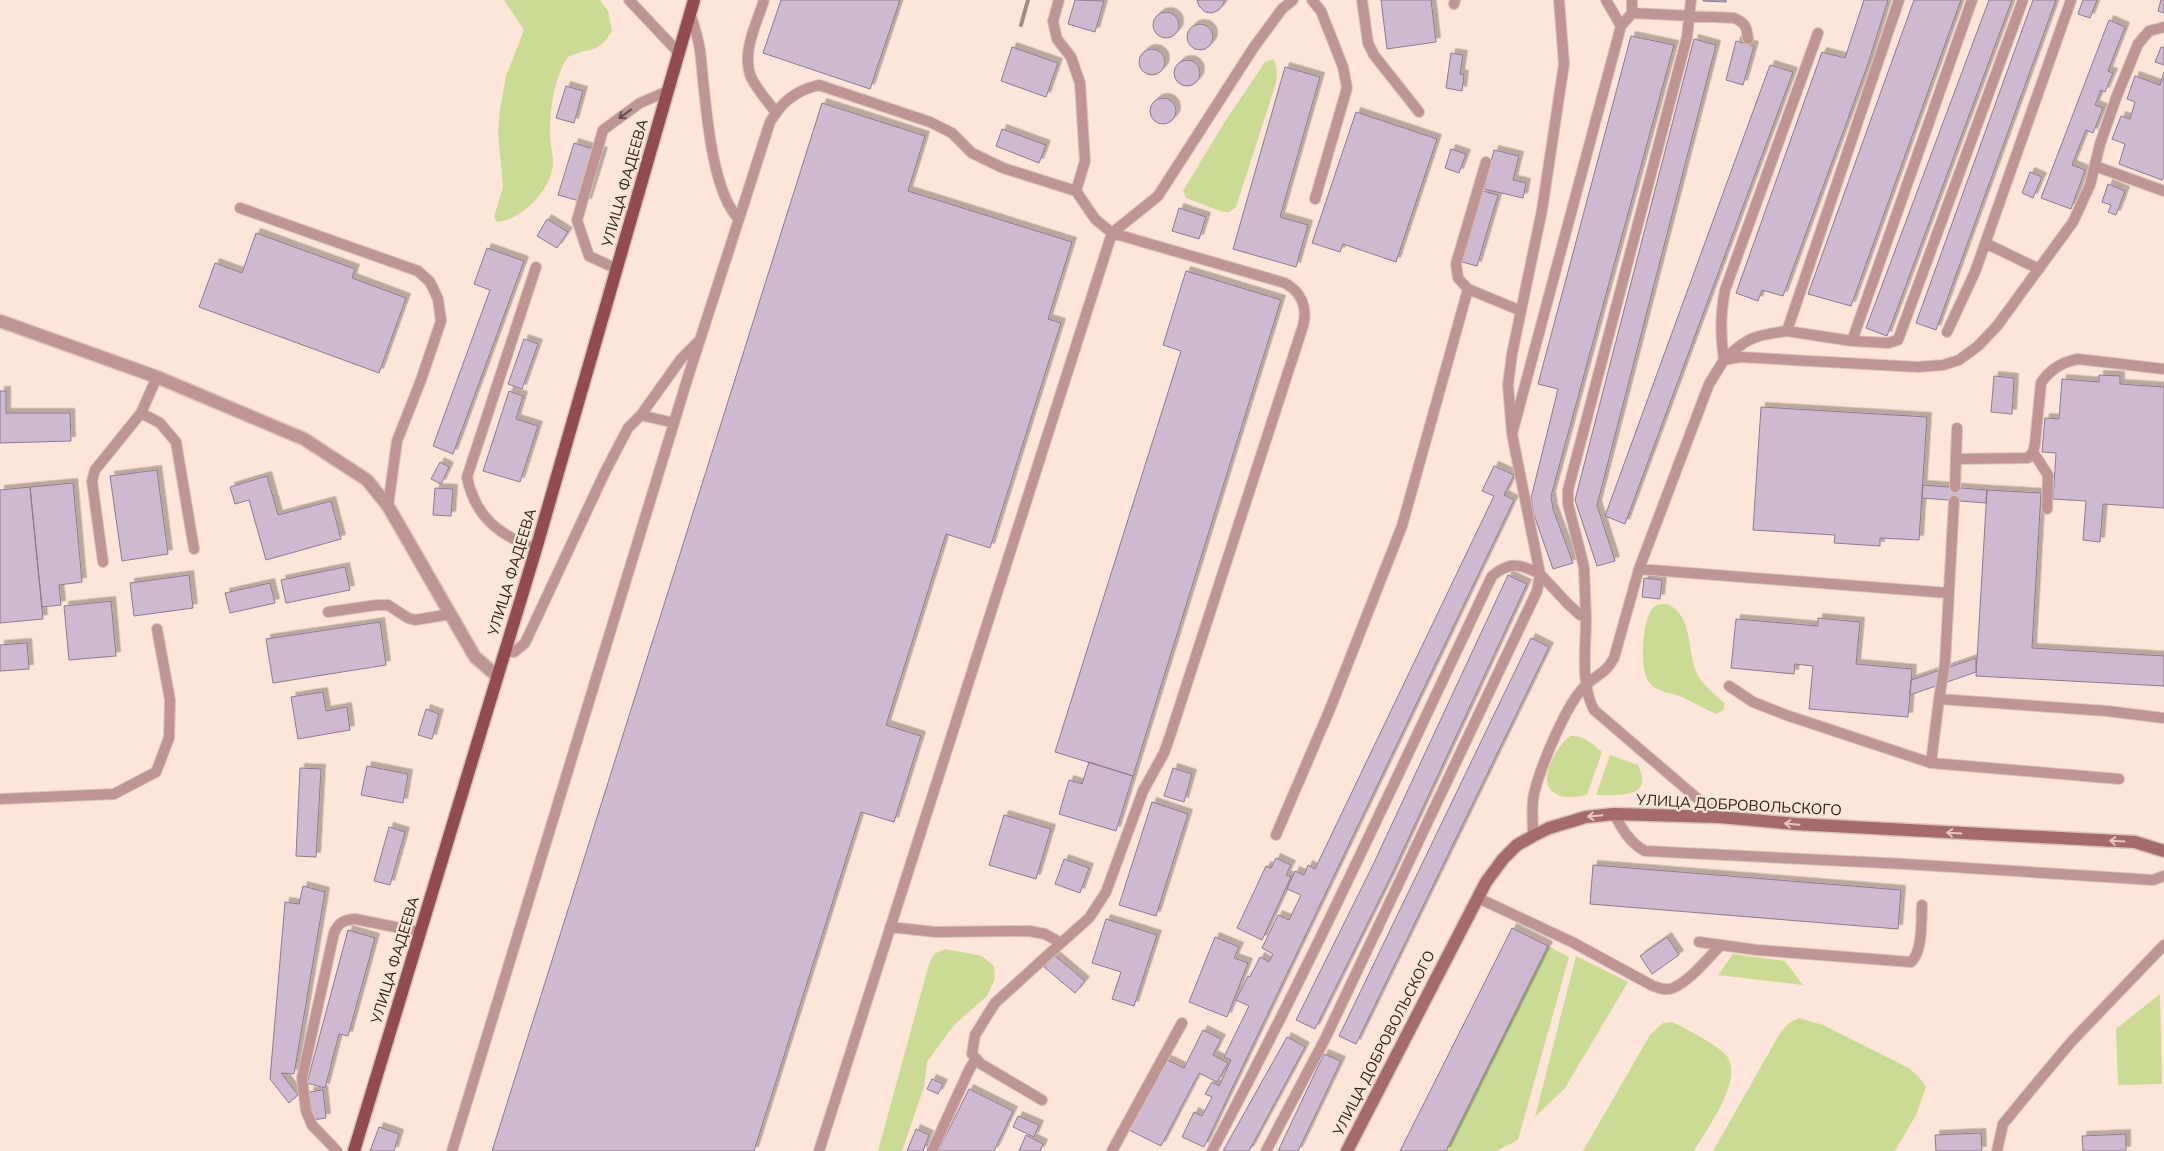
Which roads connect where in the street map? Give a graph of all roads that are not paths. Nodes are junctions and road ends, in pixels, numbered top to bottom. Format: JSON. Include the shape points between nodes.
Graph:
{"nodes":[{"id":1,"x":629,"y":0,"type":"edge"},
{"id":2,"x":694,"y":0,"type":"edge"},
{"id":3,"x":764,"y":0,"type":"edge"},
{"id":4,"x":1059,"y":0,"type":"edge"},
{"id":5,"x":1293,"y":0,"type":"edge"},
{"id":6,"x":1312,"y":0,"type":"edge"},
{"id":7,"x":1362,"y":0,"type":"edge"},
{"id":8,"x":1559,"y":0,"type":"edge"},
{"id":9,"x":1606,"y":0,"type":"edge"},
{"id":10,"x":1632,"y":0,"type":"edge"},
{"id":11,"x":1691,"y":0,"type":"edge"},
{"id":12,"x":1899,"y":0,"type":"edge"},
{"id":13,"x":1972,"y":0,"type":"edge"},
{"id":14,"x":2023,"y":0,"type":"edge"},
{"id":15,"x":2071,"y":0,"type":"edge"},
{"id":16,"x":690,"y":13,"type":"junction"},
{"id":17,"x":1632,"y":13,"type":"junction"},
{"id":18,"x":1690,"y":16,"type":"junction"},
{"id":19,"x":1621,"y":26,"type":"junction"},
{"id":20,"x":2164,"y":28,"type":"edge"},
{"id":21,"x":1818,"y":33,"type":"dead end"},
{"id":22,"x":1748,"y":39,"type":"dead end"},
{"id":23,"x":679,"y":53,"type":"junction"},
{"id":24,"x":668,"y":91,"type":"junction"},
{"id":25,"x":1419,"y":112,"type":"dead end"},
{"id":26,"x":776,"y":113,"type":"junction"},
{"id":27,"x":1486,"y":162,"type":"dead end"},
{"id":28,"x":2095,"y":166,"type":"junction"},
{"id":29,"x":1076,"y":191,"type":"junction"},
{"id":30,"x":2164,"y":191,"type":"edge"},
{"id":31,"x":1315,"y":199,"type":"dead end"},
{"id":32,"x":240,"y":208,"type":"dead end"},
{"id":33,"x":739,"y":219,"type":"junction"},
{"id":34,"x":1112,"y":233,"type":"junction"},
{"id":35,"x":1985,"y":243,"type":"junction"},
{"id":36,"x":536,"y":267,"type":"dead end"},
{"id":37,"x":617,"y":269,"type":"junction"},
{"id":38,"x":2039,"y":269,"type":"junction"},
{"id":39,"x":1468,"y":289,"type":"junction"},
{"id":40,"x":1520,"y":310,"type":"junction"},
{"id":41,"x":1,"y":323,"type":"edge"},
{"id":42,"x":1787,"y":330,"type":"junction"},
{"id":43,"x":1947,"y":332,"type":"dead end"},
{"id":44,"x":701,"y":339,"type":"junction"},
{"id":45,"x":1852,"y":341,"type":"junction"},
{"id":46,"x":1724,"y":360,"type":"junction"},
{"id":47,"x":2164,"y":369,"type":"edge"},
{"id":48,"x":157,"y":377,"type":"junction"},
{"id":49,"x":141,"y":413,"type":"junction"},
{"id":50,"x":641,"y":415,"type":"junction"},
{"id":51,"x":674,"y":423,"type":"junction"},
{"id":52,"x":1957,"y":428,"type":"dead end"},
{"id":53,"x":1512,"y":434,"type":"junction"},
{"id":54,"x":2033,"y":452,"type":"junction"},
{"id":55,"x":1956,"y":459,"type":"junction"},
{"id":56,"x":1955,"y":487,"type":"dead end"},
{"id":57,"x":1954,"y":500,"type":"dead end"},
{"id":58,"x":388,"y":506,"type":"junction"},
{"id":59,"x":2047,"y":509,"type":"dead end"},
{"id":60,"x":194,"y":549,"type":"dead end"},
{"id":61,"x":536,"y":549,"type":"junction"},
{"id":62,"x":103,"y":562,"type":"dead end"},
{"id":63,"x":1639,"y":568,"type":"junction"},
{"id":64,"x":1540,"y":574,"type":"junction"},
{"id":65,"x":1948,"y":593,"type":"junction"},
{"id":66,"x":328,"y":612,"type":"dead end"},
{"id":67,"x":451,"y":614,"type":"junction"},
{"id":68,"x":1586,"y":618,"type":"junction"},
{"id":69,"x":157,"y":628,"type":"dead end"},
{"id":70,"x":505,"y":652,"type":"junction"},
{"id":71,"x":497,"y":676,"type":"junction"},
{"id":72,"x":1586,"y":684,"type":"junction"},
{"id":73,"x":1729,"y":686,"type":"dead end"},
{"id":74,"x":1939,"y":699,"type":"junction"},
{"id":75,"x":2164,"y":718,"type":"edge"},
{"id":76,"x":1930,"y":764,"type":"junction"},
{"id":77,"x":2119,"y":779,"type":"dead end"},
{"id":78,"x":0,"y":799,"type":"edge"},
{"id":79,"x":1614,"y":814,"type":"junction"},
{"id":80,"x":1719,"y":817,"type":"junction"},
{"id":81,"x":1276,"y":835,"type":"dead end"},
{"id":82,"x":1533,"y":836,"type":"junction"},
{"id":83,"x":2164,"y":851,"type":"edge"},
{"id":84,"x":2164,"y":876,"type":"edge"},
{"id":85,"x":1478,"y":898,"type":"junction"},
{"id":86,"x":1922,"y":906,"type":"dead end"},
{"id":87,"x":890,"y":927,"type":"junction"},
{"id":88,"x":420,"y":932,"type":"junction"},
{"id":89,"x":1699,"y":942,"type":"dead end"},
{"id":90,"x":1061,"y":943,"type":"junction"},
{"id":91,"x":1721,"y":945,"type":"junction"},
{"id":92,"x":2164,"y":945,"type":"edge"},
{"id":93,"x":1182,"y":1023,"type":"dead end"},
{"id":94,"x":975,"y":1060,"type":"junction"},
{"id":95,"x":1042,"y":1100,"type":"dead end"},
{"id":96,"x":336,"y":1151,"type":"edge"},
{"id":97,"x":354,"y":1151,"type":"edge"},
{"id":98,"x":452,"y":1151,"type":"edge"},
{"id":99,"x":819,"y":1151,"type":"edge"},
{"id":100,"x":932,"y":1151,"type":"edge"},
{"id":101,"x":1112,"y":1151,"type":"edge"},
{"id":102,"x":1212,"y":1151,"type":"edge"},
{"id":103,"x":1266,"y":1151,"type":"edge"},
{"id":104,"x":1347,"y":1151,"type":"edge"},
{"id":105,"x":1997,"y":1151,"type":"edge"}],
"edges":[{"from":1,"to":23,"type":"lane"},
{"from":2,"to":16,"type":"main road","name":"УЛИЦА ФАДЕЕВА"},
{"from":3,"to":26,"type":"lane","via":[[747,59],[751,76]]},
{"from":4,"to":29,"type":"lane","via":[[1053,21],[1057,39],[1071,57],[1080,83],[1085,161]]},
{"from":5,"to":34,"type":"lane","via":[[1282,9],[1254,47],[1158,196]]},
{"from":6,"to":31,"type":"lane","via":[[1344,67],[1347,88]]},
{"from":7,"to":25,"type":"lane","via":[[1371,49]]},
{"from":8,"to":40,"type":"lane","via":[[1564,64],[1542,210]]},
{"from":9,"to":19,"type":"lane"},
{"from":10,"to":17,"type":"lane"},
{"from":11,"to":18,"type":"lane"},
{"from":12,"to":42,"type":"lane"},
{"from":13,"to":45,"type":"lane"},
{"from":14,"to":45,"type":"lane","via":[[1898,340],[1888,343]]},
{"from":15,"to":35,"type":"lane"},
{"from":16,"to":23,"type":"main road","name":"УЛИЦА ФАДЕЕВА"},
{"from":16,"to":33,"type":"lane","via":[[700,48],[705,105],[718,171],[726,201]]},
{"from":17,"to":18,"type":"lane"},
{"from":17,"to":19,"type":"lane"},
{"from":18,"to":22,"type":"lane","via":[[1739,20],[1748,29]]},
{"from":18,"to":68,"type":"lane","via":[[1568,490],[1568,504],[1584,567]]},
{"from":19,"to":53,"type":"lane"},
{"from":20,"to":28,"type":"lane","via":[[2148,31],[2138,44],[2116,98]]},
{"from":21,"to":46,"type":"lane","via":[[1726,290],[1720,333]]},
{"from":23,"to":24,"type":"main road","name":"УЛИЦА ФАДЕЕВА"},
{"from":24,"to":37,"type":"main road","name":"УЛИЦА ФАДЕЕВА"},
{"from":24,"to":37,"type":"lane","one_way":true,"via":[[633,108],[603,130],[600,139],[577,220],[589,256]]},
{"from":26,"to":29,"type":"lane","via":[[795,94],[819,85],[930,122],[952,133],[972,153],[1003,168]]},
{"from":26,"to":33,"type":"lane","via":[[770,122]]},
{"from":27,"to":39,"type":"lane","via":[[1456,264],[1458,278]]},
{"from":28,"to":30,"type":"lane"},
{"from":28,"to":38,"type":"lane","via":[[2073,222]]},
{"from":29,"to":34,"type":"lane","via":[[1095,219]]},
{"from":32,"to":58,"type":"lane","via":[[418,271],[430,282],[438,299],[441,321],[397,440]]},
{"from":33,"to":44,"type":"lane"},
{"from":34,"to":87,"type":"lane"},
{"from":34,"to":90,"type":"lane","via":[[1285,283],[1300,294],[1305,311],[1164,754],[1143,790],[1106,892],[1088,918]]},
{"from":35,"to":38,"type":"lane"},
{"from":35,"to":43,"type":"lane"},
{"from":36,"to":61,"type":"lane","via":[[468,477],[471,495],[488,520],[510,539]]},
{"from":37,"to":61,"type":"main road","name":"УЛИЦА ФАДЕЕВА"},
{"from":38,"to":46,"type":"lane","via":[[1978,346],[1960,360],[1943,365],[1918,367],[1764,358]]},
{"from":39,"to":40,"type":"lane"},
{"from":39,"to":81,"type":"lane","via":[[1402,526],[1334,700]]},
{"from":40,"to":53,"type":"lane","via":[[1508,385]]},
{"from":41,"to":48,"type":"street"},
{"from":42,"to":45,"type":"lane"},
{"from":42,"to":46,"type":"lane","via":[[1760,334],[1739,344]]},
{"from":44,"to":50,"type":"lane","via":[[681,359]]},
{"from":44,"to":51,"type":"lane"},
{"from":46,"to":63,"type":"lane","via":[[1709,384]]},
{"from":47,"to":54,"type":"lane","via":[[2078,359],[2057,366],[2041,382]]},
{"from":48,"to":49,"type":"lane"},
{"from":48,"to":58,"type":"street","via":[[304,439],[366,480]]},
{"from":49,"to":60,"type":"lane","via":[[160,422],[176,442]]},
{"from":49,"to":62,"type":"lane","via":[[102,460],[92,481]]},
{"from":50,"to":51,"type":"lane"},
{"from":50,"to":70,"type":"lane","via":[[628,428],[605,472],[525,644],[514,652]]},
{"from":51,"to":98,"type":"lane"},
{"from":52,"to":55,"type":"lane"},
{"from":53,"to":64,"type":"lane"},
{"from":54,"to":55,"type":"lane","via":[[2028,458],[2018,460]]},
{"from":54,"to":59,"type":"lane","via":[[2048,474]]},
{"from":55,"to":56,"type":"lane"},
{"from":57,"to":65,"type":"lane"},
{"from":58,"to":67,"type":"street"},
{"from":61,"to":70,"type":"main road","name":"УЛИЦА ФАДЕЕВА"},
{"from":63,"to":65,"type":"lane"},
{"from":63,"to":72,"type":"lane","via":[[1614,658],[1608,669]]},
{"from":64,"to":68,"type":"lane"},
{"from":64,"to":102,"type":"lane","via":[[1523,565],[1502,568],[1492,576],[1254,1073]]},
{"from":64,"to":103,"type":"lane","via":[[1538,591],[1420,842],[1325,1039]]},
{"from":65,"to":74,"type":"lane","via":[[1945,663]]},
{"from":66,"to":67,"type":"lane","via":[[388,605],[415,620]]},
{"from":67,"to":71,"type":"street","via":[[475,657]]},
{"from":68,"to":72,"type":"lane"},
{"from":69,"to":78,"type":"lane","via":[[170,700],[169,738],[156,772],[114,794]]},
{"from":70,"to":71,"type":"main road","name":"УЛИЦА ФАДЕЕВА"},
{"from":71,"to":88,"type":"main road","name":"УЛИЦА ФАДЕЕВА"},
{"from":72,"to":80,"type":"lane","via":[[1590,702],[1602,718]]},
{"from":72,"to":82,"type":"lane","via":[[1567,714],[1542,768],[1534,795]]},
{"from":73,"to":76,"type":"lane","via":[[1753,702],[1786,715]]},
{"from":74,"to":75,"type":"lane","via":[[2107,710]]},
{"from":74,"to":76,"type":"lane"},
{"from":76,"to":77,"type":"lane"},
{"from":79,"to":80,"type":"main road","name":"УЛИЦА ДОБРОВОЛЬСКОГО"},
{"from":79,"to":82,"type":"main road","name":"УЛИЦА ДОБРОВОЛЬСКОГО","one_way":true,"via":[[1586,817]]},
{"from":79,"to":84,"type":"lane","via":[[1629,838],[1645,851],[2154,880]]},
{"from":83,"to":80,"type":"main road","name":"УЛИЦА ДОБРОВОЛЬСКОГО","one_way":true,"via":[[2135,842]]},
{"from":82,"to":85,"type":"main road","name":"УЛИЦА ДОБРОВОЛЬСКОГО","via":[[1517,845],[1503,859]]},
{"from":85,"to":91,"type":"lane","via":[[1664,989],[1672,989],[1686,979]]},
{"from":85,"to":104,"type":"main road","name":"УЛИЦА ДОБРОВОЛЬСКОГО"},
{"from":86,"to":91,"type":"lane","via":[[1918,949],[1916,958],[1910,962]]},
{"from":87,"to":90,"type":"lane","via":[[935,932],[1029,931],[1045,934]]},
{"from":87,"to":99,"type":"lane"},
{"from":88,"to":96,"type":"lane","via":[[362,919],[344,920],[337,925],[302,1078],[306,1111],[312,1125]]},
{"from":88,"to":97,"type":"main road","name":"УЛИЦА ФАДЕЕВА"},
{"from":89,"to":91,"type":"lane"},
{"from":90,"to":94,"type":"lane","via":[[995,1003],[975,1035],[972,1054]]},
{"from":92,"to":105,"type":"lane","via":[[2040,1078],[2003,1124]]},
{"from":93,"to":101,"type":"lane"},
{"from":94,"to":95,"type":"lane"},
{"from":94,"to":100,"type":"lane"}]}
